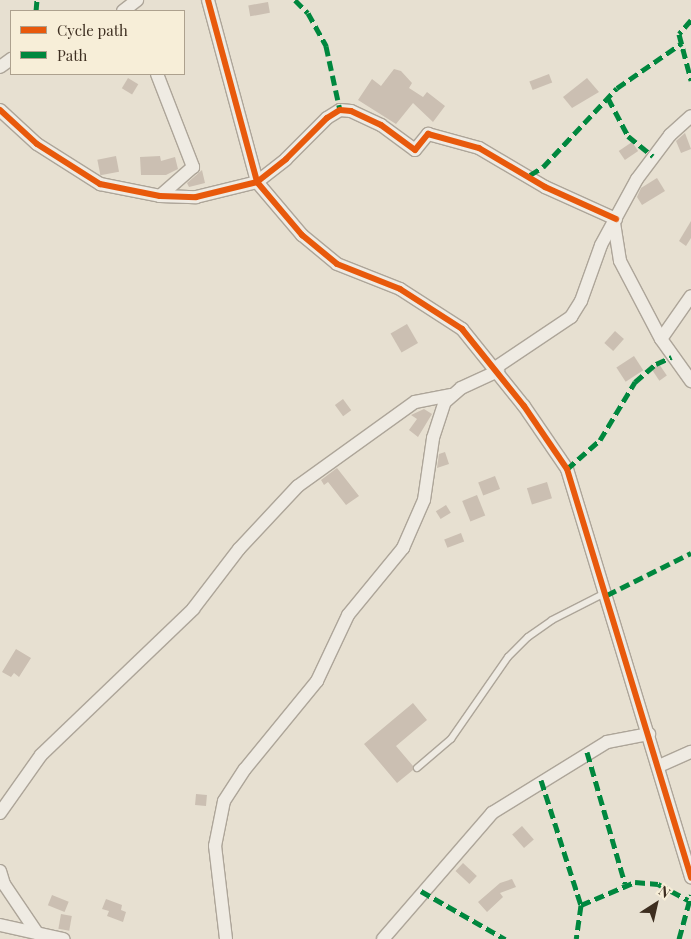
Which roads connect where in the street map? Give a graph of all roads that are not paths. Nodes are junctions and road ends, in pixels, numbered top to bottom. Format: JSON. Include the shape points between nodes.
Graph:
{"nodes":[{"id":1,"x":137,"y":0,"type":"edge"},
{"id":2,"x":208,"y":0,"type":"edge"},
{"id":3,"x":125,"y":10,"type":"edge"},
{"id":4,"x":157,"y":75,"type":"edge"},
{"id":5,"x":0,"y":110,"type":"edge"},
{"id":6,"x":691,"y":116,"type":"edge"},
{"id":7,"x":257,"y":182,"type":"junction"},
{"id":8,"x":160,"y":196,"type":"junction"},
{"id":9,"x":615,"y":221,"type":"junction"},
{"id":10,"x":691,"y":296,"type":"edge"},
{"id":11,"x":661,"y":339,"type":"junction"},
{"id":12,"x":496,"y":369,"type":"junction"},
{"id":13,"x":691,"y":381,"type":"edge"},
{"id":14,"x":452,"y":395,"type":"junction"},
{"id":15,"x":606,"y":593,"type":"junction"},
{"id":16,"x":649,"y":734,"type":"junction"},
{"id":17,"x":691,"y":752,"type":"edge"},
{"id":18,"x":659,"y":766,"type":"junction"},
{"id":19,"x":418,"y":768,"type":"dead end"},
{"id":20,"x":0,"y":813,"type":"edge"},
{"id":21,"x":0,"y":871,"type":"edge"},
{"id":22,"x":691,"y":878,"type":"edge"},
{"id":23,"x":0,"y":925,"type":"edge"},
{"id":24,"x":37,"y":933,"type":"junction"},
{"id":25,"x":63,"y":939,"type":"edge"},
{"id":26,"x":226,"y":939,"type":"edge"},
{"id":27,"x":383,"y":939,"type":"edge"}],
"edges":[{"from":1,"to":3,"type":"street"},
{"from":2,"to":7,"type":"street"},
{"from":4,"to":8,"type":"street","via":[[193,167]]},
{"from":5,"to":8,"type":"street","via":[[37,144],[100,184]]},
{"from":6,"to":9,"type":"street","via":[[658,150]]},
{"from":7,"to":8,"type":"street","via":[[220,194]]},
{"from":7,"to":9,"type":"street","via":[[286,159],[327,118],[340,110],[351,111],[381,125],[415,150],[428,134],[472,145]]},
{"from":7,"to":12,"type":"street","via":[[302,235],[337,264],[400,289],[446,317],[480,347]]},
{"from":9,"to":11,"type":"street","via":[[620,260]]},
{"from":9,"to":12,"type":"street","via":[[571,316]]},
{"from":10,"to":11,"type":"street"},
{"from":11,"to":13,"type":"street"},
{"from":12,"to":14,"type":"street"},
{"from":12,"to":15,"type":"street","via":[[567,469]]},
{"from":14,"to":20,"type":"street","via":[[415,402],[298,486],[240,549],[193,609],[41,755]]},
{"from":14,"to":26,"type":"street","via":[[437,422],[424,500],[403,548],[348,615],[317,682],[245,769],[224,801],[215,846]]},
{"from":15,"to":16,"type":"street"},
{"from":15,"to":19,"type":"lane","via":[[552,620],[528,637],[508,657],[451,739]]},
{"from":16,"to":18,"type":"street"},
{"from":16,"to":27,"type":"street","via":[[607,742],[492,813]]},
{"from":17,"to":18,"type":"street"},
{"from":18,"to":22,"type":"street"},
{"from":21,"to":24,"type":"street","via":[[4,884]]},
{"from":23,"to":24,"type":"street"},
{"from":24,"to":25,"type":"street"}]}
